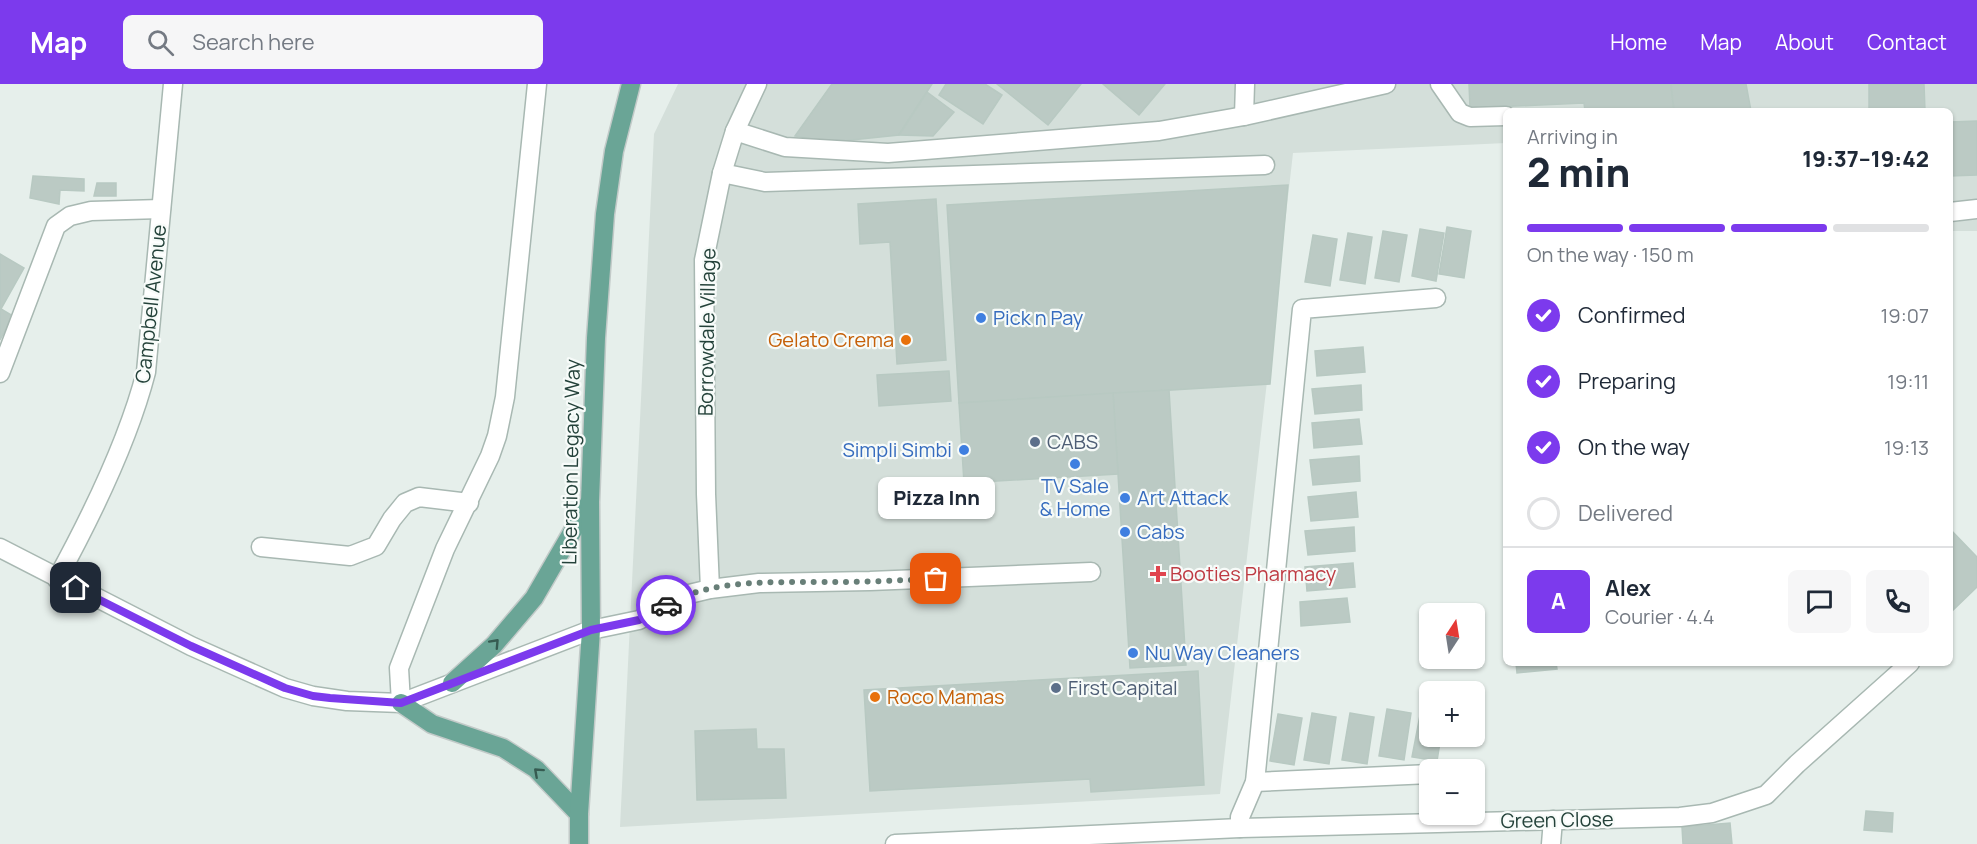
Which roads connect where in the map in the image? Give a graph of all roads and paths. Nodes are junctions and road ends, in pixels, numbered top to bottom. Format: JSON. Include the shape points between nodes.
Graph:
{"nodes":[{"id":1,"x":173,"y":84,"type":"edge"},
{"id":2,"x":537,"y":84,"type":"edge"},
{"id":3,"x":631,"y":84,"type":"edge"},
{"id":4,"x":757,"y":84,"type":"edge"},
{"id":5,"x":1245,"y":84,"type":"edge"},
{"id":6,"x":1386,"y":84,"type":"edge"},
{"id":7,"x":1440,"y":84,"type":"edge"},
{"id":8,"x":1503,"y":116,"type":"edge"},
{"id":9,"x":1244,"y":117,"type":"junction"},
{"id":10,"x":735,"y":132,"type":"junction"},
{"id":11,"x":1265,"y":165,"type":"dead end"},
{"id":12,"x":722,"y":173,"type":"junction"},
{"id":13,"x":161,"y":209,"type":"junction"},
{"id":14,"x":1977,"y":209,"type":"edge"},
{"id":15,"x":1953,"y":212,"type":"edge"},
{"id":16,"x":1436,"y":298,"type":"dead end"},
{"id":17,"x":0,"y":373,"type":"edge"},
{"id":18,"x":590,"y":502,"type":"junction"},
{"id":19,"x":469,"y":503,"type":"junction"},
{"id":20,"x":261,"y":547,"type":"dead end"},
{"id":21,"x":0,"y":548,"type":"edge"},
{"id":22,"x":1091,"y":572,"type":"dead end"},
{"id":23,"x":57,"y":579,"type":"junction"},
{"id":24,"x":710,"y":589,"type":"junction"},
{"id":25,"x":591,"y":630,"type":"junction"},
{"id":26,"x":1907,"y":666,"type":"edge"},
{"id":27,"x":452,"y":683,"type":"junction"},
{"id":28,"x":401,"y":703,"type":"junction"},
{"id":29,"x":1419,"y":775,"type":"edge"},
{"id":30,"x":1255,"y":782,"type":"junction"},
{"id":31,"x":579,"y":814,"type":"junction"},
{"id":32,"x":1553,"y":820,"type":"junction"},
{"id":33,"x":1240,"y":828,"type":"junction"},
{"id":34,"x":1089,"y":840,"type":"edge"},
{"id":35,"x":579,"y":844,"type":"edge"},
{"id":36,"x":895,"y":844,"type":"edge"},
{"id":37,"x":1551,"y":844,"type":"edge"}],
"edges":[{"from":1,"to":13,"type":"street","name":"Campbell Avenue"},
{"from":2,"to":19,"type":"street","via":[[505,397],[497,436]]},
{"from":3,"to":18,"type":"main road","name":"Liberation Legacy Way","via":[[614,151],[605,214]]},
{"from":4,"to":10,"type":"street","name":"Borrowdale Village"},
{"from":5,"to":9,"type":"street"},
{"from":6,"to":9,"type":"street"},
{"from":7,"to":8,"type":"street","via":[[1460,113],[1470,117]]},
{"from":9,"to":10,"type":"street","via":[[1159,131],[888,153],[785,147]]},
{"from":10,"to":12,"type":"street","name":"Borrowdale Village"},
{"from":11,"to":12,"type":"street","via":[[765,182]]},
{"from":12,"to":24,"type":"street","name":"Borrowdale Village","via":[[704,260]]},
{"from":13,"to":17,"type":"street","via":[[91,211],[70,216],[56,226]]},
{"from":13,"to":23,"type":"street","name":"Campbell Avenue","via":[[141,393],[86,526]]},
{"from":14,"to":15,"type":"street"},
{"from":16,"to":30,"type":"street","via":[[1302,309]]},
{"from":18,"to":25,"type":"main road","name":"Liberation Legacy Way"},
{"from":27,"to":18,"type":"main road","one_way":true,"via":[[494,645],[534,598]]},
{"from":19,"to":20,"type":"street","via":[[419,497],[405,503],[376,546],[350,556]]},
{"from":19,"to":28,"type":"street","via":[[445,549],[399,668]]},
{"from":21,"to":23,"type":"street"},
{"from":22,"to":24,"type":"street","via":[[759,583]]},
{"from":23,"to":28,"type":"street","via":[[285,688],[336,699]]},
{"from":24,"to":25,"type":"street","via":[[681,596],[639,620]]},
{"from":25,"to":27,"type":"street"},
{"from":25,"to":31,"type":"main road","name":"Liberation Legacy Way"},
{"from":26,"to":32,"type":"street","name":"Green Close","via":[[1766,795],[1712,813],[1680,817]]},
{"from":27,"to":28,"type":"street"},
{"from":31,"to":28,"type":"main road","one_way":true,"via":[[536,768],[503,748],[432,724]]},
{"from":29,"to":30,"type":"street"},
{"from":30,"to":33,"type":"street","via":[[1240,817]]},
{"from":31,"to":35,"type":"main road","name":"Liberation Legacy Way"},
{"from":32,"to":33,"type":"street","name":"Green Close"},
{"from":32,"to":37,"type":"street"},
{"from":33,"to":34,"type":"street","name":"Green Close"},
{"from":34,"to":36,"type":"street","name":"Green Close"}]}
